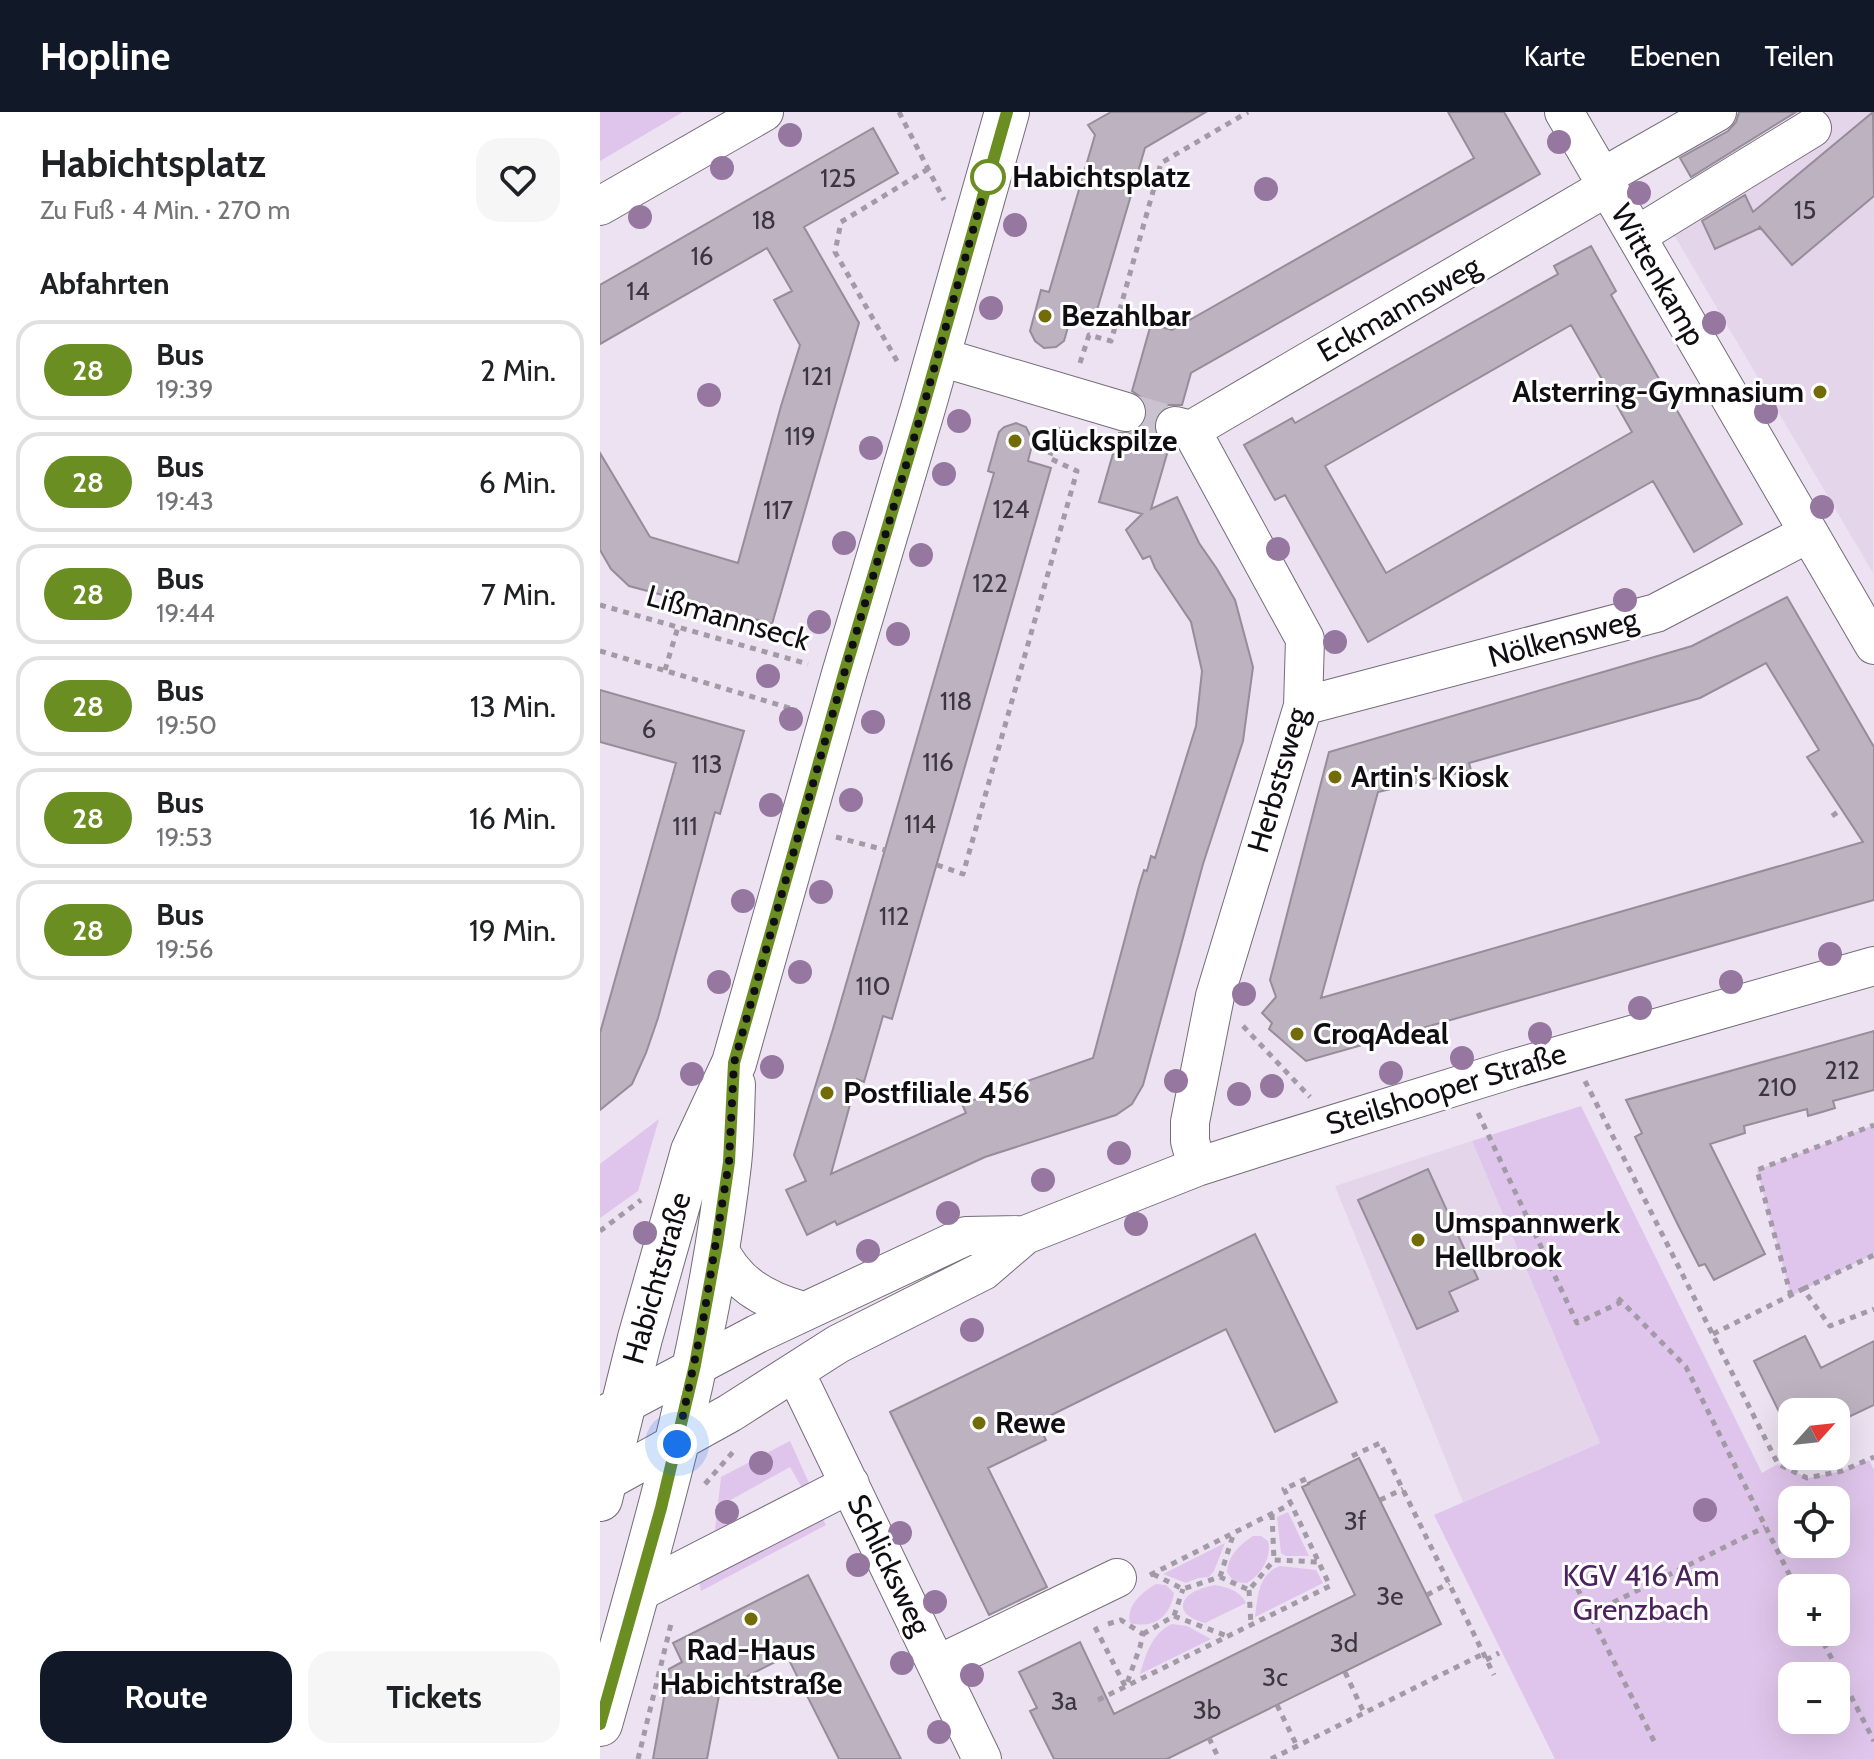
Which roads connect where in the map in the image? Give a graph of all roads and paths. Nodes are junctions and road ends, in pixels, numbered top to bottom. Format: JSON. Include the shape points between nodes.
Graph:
{"nodes":[{"id":1,"x":764,"y":112,"type":"edge"},
{"id":2,"x":899,"y":112,"type":"edge"},
{"id":3,"x":1007,"y":112,"type":"edge"},
{"id":4,"x":1248,"y":112,"type":"edge"},
{"id":5,"x":1564,"y":112,"type":"edge"},
{"id":6,"x":1717,"y":112,"type":"edge"},
{"id":7,"x":1812,"y":128,"type":"dead end"},
{"id":8,"x":928,"y":169,"type":"junction"},
{"id":9,"x":1604,"y":182,"type":"junction"},
{"id":10,"x":600,"y":206,"type":"edge"},
{"id":11,"x":1636,"y":236,"type":"junction"},
{"id":12,"x":968,"y":247,"type":"junction"},
{"id":13,"x":937,"y":356,"type":"junction"},
{"id":14,"x":1069,"y":395,"type":"junction"},
{"id":15,"x":923,"y":408,"type":"junction"},
{"id":16,"x":1126,"y":412,"type":"tunnel mouth"},
{"id":17,"x":1183,"y":428,"type":"joint"},
{"id":18,"x":1809,"y":533,"type":"junction"},
{"id":19,"x":600,"y":605,"type":"edge"},
{"id":20,"x":678,"y":627,"type":"junction"},
{"id":21,"x":1874,"y":645,"type":"edge"},
{"id":22,"x":600,"y":651,"type":"edge"},
{"id":23,"x":665,"y":670,"type":"junction"},
{"id":24,"x":844,"y":674,"type":"junction"},
{"id":25,"x":1303,"y":706,"type":"junction"},
{"id":26,"x":832,"y":721,"type":"junction"},
{"id":27,"x":1841,"y":810,"type":"dead end"},
{"id":28,"x":1832,"y":816,"type":"dead end"},
{"id":29,"x":802,"y":828,"type":"junction"},
{"id":30,"x":885,"y":850,"type":"dead end"},
{"id":31,"x":937,"y":865,"type":"dead end"},
{"id":32,"x":1874,"y":966,"type":"edge"},
{"id":33,"x":1215,"y":996,"type":"junction"},
{"id":34,"x":1570,"y":1052,"type":"junction"},
{"id":35,"x":734,"y":1063,"type":"junction"},
{"id":36,"x":1464,"y":1083,"type":"junction"},
{"id":37,"x":1335,"y":1123,"type":"junction"},
{"id":38,"x":1874,"y":1125,"type":"edge"},
{"id":39,"x":1197,"y":1167,"type":"junction"},
{"id":40,"x":643,"y":1198,"type":"dead end"},
{"id":41,"x":600,"y":1231,"type":"edge"},
{"id":42,"x":1025,"y":1235,"type":"junction"},
{"id":43,"x":717,"y":1244,"type":"junction"},
{"id":44,"x":1874,"y":1255,"type":"edge"},
{"id":45,"x":1803,"y":1289,"type":"junction"},
{"id":46,"x":1791,"y":1296,"type":"junction"},
{"id":47,"x":1874,"y":1309,"type":"edge"},
{"id":48,"x":803,"y":1311,"type":"junction"},
{"id":49,"x":1713,"y":1334,"type":"junction"},
{"id":50,"x":695,"y":1365,"type":"junction"},
{"id":51,"x":795,"y":1372,"type":"junction"},
{"id":52,"x":611,"y":1412,"type":"edge"},
{"id":53,"x":677,"y":1444,"type":"junction"},
{"id":54,"x":738,"y":1447,"type":"dead end"},
{"id":55,"x":1352,"y":1456,"type":"dead end"},
{"id":56,"x":1874,"y":1457,"type":"edge"},
{"id":57,"x":1310,"y":1477,"type":"dead end"},
{"id":58,"x":850,"y":1484,"type":"junction"},
{"id":59,"x":601,"y":1489,"type":"edge"},
{"id":60,"x":1403,"y":1489,"type":"junction"},
{"id":61,"x":696,"y":1495,"type":"dead end"},
{"id":62,"x":1380,"y":1500,"type":"dead end"},
{"id":63,"x":1272,"y":1514,"type":"dead end"},
{"id":64,"x":1765,"y":1527,"type":"junction"},
{"id":65,"x":1234,"y":1532,"type":"dead end"},
{"id":66,"x":1274,"y":1560,"type":"junction"},
{"id":67,"x":1319,"y":1562,"type":"junction"},
{"id":68,"x":1567,"y":1567,"type":"dead end"},
{"id":69,"x":1789,"y":1574,"type":"edge"},
{"id":70,"x":1135,"y":1576,"type":"joint"},
{"id":71,"x":1220,"y":1577,"type":"junction"},
{"id":72,"x":1449,"y":1583,"type":"junction"},
{"id":73,"x":1183,"y":1589,"type":"junction"},
{"id":74,"x":1249,"y":1590,"type":"junction"},
{"id":75,"x":1427,"y":1595,"type":"dead end"},
{"id":76,"x":655,"y":1604,"type":"junction"},
{"id":77,"x":1590,"y":1614,"type":"junction"},
{"id":78,"x":1174,"y":1616,"type":"junction"},
{"id":79,"x":1090,"y":1618,"type":"dead end"},
{"id":80,"x":1251,"y":1625,"type":"junction"},
{"id":81,"x":1095,"y":1628,"type":"junction"},
{"id":82,"x":1143,"y":1634,"type":"junction"},
{"id":83,"x":1227,"y":1636,"type":"junction"},
{"id":84,"x":1825,"y":1646,"type":"edge"},
{"id":85,"x":1499,"y":1653,"type":"dead end"},
{"id":86,"x":1485,"y":1657,"type":"junction"},
{"id":87,"x":937,"y":1665,"type":"junction"},
{"id":88,"x":1345,"y":1672,"type":"dead end"},
{"id":89,"x":1494,"y":1675,"type":"dead end"},
{"id":90,"x":1125,"y":1686,"type":"junction"},
{"id":91,"x":1098,"y":1700,"type":"dead end"},
{"id":92,"x":1277,"y":1705,"type":"dead end"},
{"id":93,"x":1364,"y":1713,"type":"junction"},
{"id":94,"x":600,"y":1724,"type":"edge"},
{"id":95,"x":1209,"y":1738,"type":"dead end"},
{"id":96,"x":1654,"y":1741,"type":"dead end"},
{"id":97,"x":1874,"y":1741,"type":"edge"},
{"id":98,"x":1297,"y":1746,"type":"junction"},
{"id":99,"x":638,"y":1759,"type":"edge"},
{"id":100,"x":982,"y":1759,"type":"edge"},
{"id":101,"x":1219,"y":1759,"type":"edge"},
{"id":102,"x":1271,"y":1759,"type":"edge"}],
"edges":[{"from":1,"to":10,"type":"street"},
{"from":2,"to":8,"type":"path"},
{"from":3,"to":12,"type":"main road","name":"Habichtstraße"},
{"from":4,"to":14,"type":"path","via":[[1161,163],[1111,341],[1089,335]]},
{"from":5,"to":9,"type":"street","name":"Wittenkamp"},
{"from":6,"to":9,"type":"street","name":"Eckmannsweg"},
{"from":7,"to":11,"type":"street"},
{"from":8,"to":12,"type":"path"},
{"from":8,"to":15,"type":"path","via":[[841,222],[835,252]]},
{"from":9,"to":11,"type":"street","name":"Wittenkamp"},
{"from":9,"to":17,"type":"street","name":"Eckmannsweg"},
{"from":11,"to":18,"type":"street","name":"Wittenkamp"},
{"from":12,"to":13,"type":"main road","name":"Habichtstraße"},
{"from":13,"to":14,"type":"street"},
{"from":13,"to":15,"type":"main road","name":"Habichtstraße"},
{"from":14,"to":16,"type":"street"},
{"from":14,"to":31,"type":"path","via":[[1049,458],[1077,471],[1073,486],[963,874]]},
{"from":15,"to":24,"type":"main road","name":"Habichtstraße"},
{"from":17,"to":25,"type":"street","name":"Herbstsweg","via":[[1305,639]]},
{"from":18,"to":21,"type":"street","name":"Wittenkamp"},
{"from":18,"to":25,"type":"street","name":"Nölkensweg","via":[[1656,613]]},
{"from":19,"to":20,"type":"path","name":"Lißmannseck"},
{"from":20,"to":23,"type":"path"},
{"from":20,"to":24,"type":"path","name":"Lißmannseck"},
{"from":22,"to":23,"type":"path"},
{"from":23,"to":26,"type":"path"},
{"from":24,"to":26,"type":"main road","name":"Habichtstraße"},
{"from":25,"to":33,"type":"street","name":"Herbstsweg"},
{"from":26,"to":29,"type":"main road","name":"Habichtstraße"},
{"from":27,"to":28,"type":"path"},
{"from":29,"to":30,"type":"path"},
{"from":29,"to":35,"type":"main road","name":"Habichtstraße"},
{"from":32,"to":34,"type":"street","name":"Steilshooper Straße"},
{"from":33,"to":37,"type":"path"},
{"from":33,"to":39,"type":"street","name":"Herbstsweg","via":[[1190,1122]]},
{"from":34,"to":36,"type":"street","name":"Steilshooper Straße"},
{"from":34,"to":49,"type":"path"},
{"from":35,"to":43,"type":"main road","name":"Habichtstraße","via":[[729,1162]]},
{"from":35,"to":52,"type":"main road","name":"Habichtstraße","via":[[693,1151]]},
{"from":36,"to":37,"type":"street","name":"Steilshooper Straße"},
{"from":36,"to":64,"type":"path","via":[[1577,1323],[1620,1300],[1686,1367]]},
{"from":37,"to":39,"type":"street","name":"Steilshooper Straße"},
{"from":38,"to":46,"type":"path","via":[[1757,1170]]},
{"from":39,"to":42,"type":"street","name":"Steilshooper Straße"},
{"from":40,"to":41,"type":"path"},
{"from":42,"to":48,"type":"street","name":"Steilshooper Straße","via":[[966,1236]]},
{"from":42,"to":51,"type":"street","name":"Steilshooper Straße","via":[[983,1271],[838,1344]]},
{"from":43,"to":48,"type":"street","via":[[745,1285],[773,1302]]},
{"from":43,"to":50,"type":"main road","name":"Habichtstraße"},
{"from":44,"to":45,"type":"path"},
{"from":45,"to":46,"type":"path"},
{"from":45,"to":47,"type":"path","via":[[1830,1326]]},
{"from":46,"to":49,"type":"path"},
{"from":48,"to":50,"type":"street","name":"Steilshooper Straße"},
{"from":49,"to":56,"type":"path","via":[[1778,1464],[1807,1478]]},
{"from":50,"to":52,"type":"street","name":"Steilshooper Straße"},
{"from":50,"to":53,"type":"main road","name":"Habichtstraße"},
{"from":51,"to":53,"type":"street","name":"Steilshooper Straße"},
{"from":51,"to":58,"type":"street","name":"Schlicksweg"},
{"from":52,"to":59,"type":"main road","name":"Habichtstraße"},
{"from":53,"to":59,"type":"street","name":"Steilshooper Straße"},
{"from":53,"to":76,"type":"main road","name":"Habichtstraße","via":[[661,1508]]},
{"from":54,"to":61,"type":"path"},
{"from":55,"to":60,"type":"path","via":[[1380,1443]]},
{"from":57,"to":67,"type":"path","via":[[1284,1489]]},
{"from":58,"to":76,"type":"street"},
{"from":58,"to":87,"type":"street","name":"Schlicksweg"},
{"from":60,"to":62,"type":"path"},
{"from":60,"to":72,"type":"path"},
{"from":63,"to":66,"type":"path"},
{"from":64,"to":69,"type":"path"},
{"from":64,"to":77,"type":"path"},
{"from":65,"to":71,"type":"path"},
{"from":66,"to":67,"type":"path"},
{"from":66,"to":74,"type":"path"},
{"from":67,"to":80,"type":"path","via":[[1330,1586]]},
{"from":68,"to":77,"type":"path"},
{"from":70,"to":73,"type":"path"},
{"from":70,"to":87,"type":"street"},
{"from":71,"to":73,"type":"path"},
{"from":71,"to":74,"type":"path"},
{"from":72,"to":75,"type":"path"},
{"from":72,"to":86,"type":"path"},
{"from":73,"to":78,"type":"path"},
{"from":74,"to":80,"type":"path"},
{"from":76,"to":94,"type":"main road","name":"Habichtstraße"},
{"from":76,"to":99,"type":"path"},
{"from":77,"to":96,"type":"path"},
{"from":78,"to":82,"type":"path"},
{"from":78,"to":83,"type":"path"},
{"from":79,"to":81,"type":"path"},
{"from":80,"to":83,"type":"path"},
{"from":81,"to":82,"type":"path","via":[[1121,1620]]},
{"from":81,"to":90,"type":"path"},
{"from":82,"to":90,"type":"path"},
{"from":83,"to":90,"type":"path"},
{"from":84,"to":97,"type":"path"},
{"from":85,"to":86,"type":"path"},
{"from":86,"to":89,"type":"path"},
{"from":86,"to":93,"type":"path"},
{"from":87,"to":100,"type":"street","name":"Schlicksweg"},
{"from":88,"to":93,"type":"path"},
{"from":90,"to":91,"type":"path"},
{"from":92,"to":98,"type":"path"},
{"from":93,"to":98,"type":"path"},
{"from":95,"to":101,"type":"path"},
{"from":98,"to":102,"type":"path"}]}
